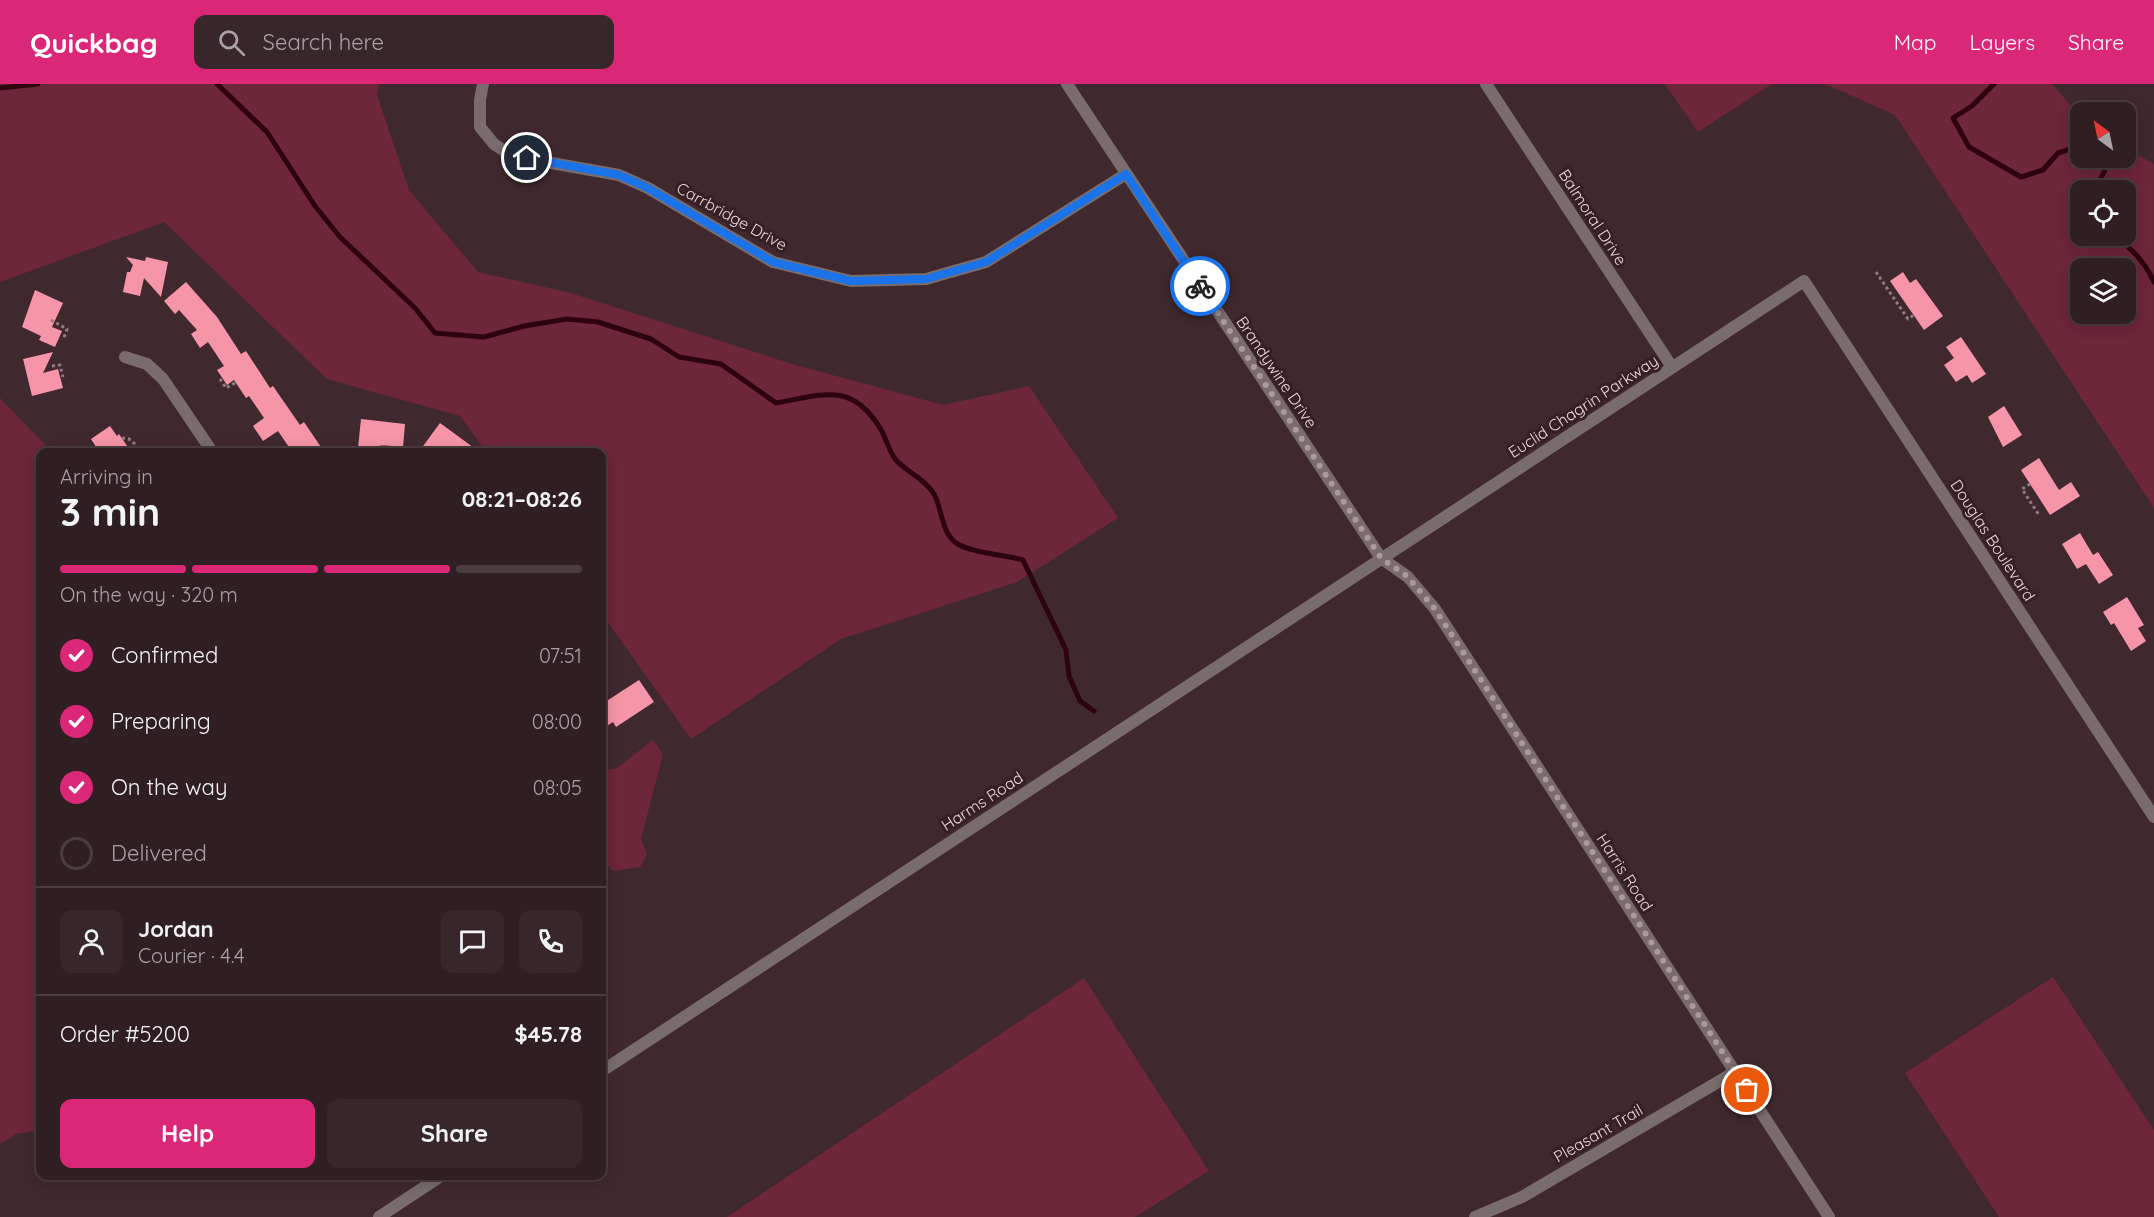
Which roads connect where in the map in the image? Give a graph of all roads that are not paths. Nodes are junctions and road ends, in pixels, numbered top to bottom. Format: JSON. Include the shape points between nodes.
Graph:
{"nodes":[{"id":1,"x":483,"y":84,"type":"edge"},
{"id":2,"x":1067,"y":84,"type":"edge"},
{"id":3,"x":1486,"y":84,"type":"edge"},
{"id":4,"x":1126,"y":174,"type":"junction"},
{"id":5,"x":1804,"y":281,"type":"joint"},
{"id":6,"x":125,"y":357,"type":"dead end"},
{"id":7,"x":1672,"y":367,"type":"junction"},
{"id":8,"x":209,"y":448,"type":"edge"},
{"id":9,"x":1381,"y":558,"type":"junction"},
{"id":10,"x":2154,"y":817,"type":"edge"},
{"id":11,"x":606,"y":1068,"type":"edge"},
{"id":12,"x":1735,"y":1072,"type":"junction"},
{"id":13,"x":435,"y":1180,"type":"edge"},
{"id":14,"x":379,"y":1217,"type":"edge"},
{"id":15,"x":1475,"y":1217,"type":"edge"},
{"id":16,"x":1829,"y":1217,"type":"edge"}],
"edges":[{"from":1,"to":4,"type":"street","name":"Carrbridge Drive","via":[[480,127],[494,144],[512,156],[619,175],[773,262],[851,281],[926,279],[986,262]]},
{"from":2,"to":4,"type":"street","name":"Brandywine Drive"},
{"from":3,"to":7,"type":"street","name":"Balmoral Drive"},
{"from":4,"to":9,"type":"street","name":"Brandywine Drive"},
{"from":5,"to":7,"type":"street","name":"Euclid Chagrin Parkway"},
{"from":5,"to":10,"type":"street","name":"Douglas Boulevard"},
{"from":6,"to":8,"type":"street","via":[[154,369]]},
{"from":7,"to":9,"type":"street","name":"Euclid Chagrin Parkway"},
{"from":9,"to":11,"type":"street","name":"Harms Road"},
{"from":9,"to":12,"type":"street","name":"Harris Road","via":[[1408,577],[1435,609]]},
{"from":12,"to":15,"type":"street","name":"Pleasant Trail","via":[[1522,1197]]},
{"from":12,"to":16,"type":"street","name":"Harris Road"},
{"from":13,"to":14,"type":"street"}]}
